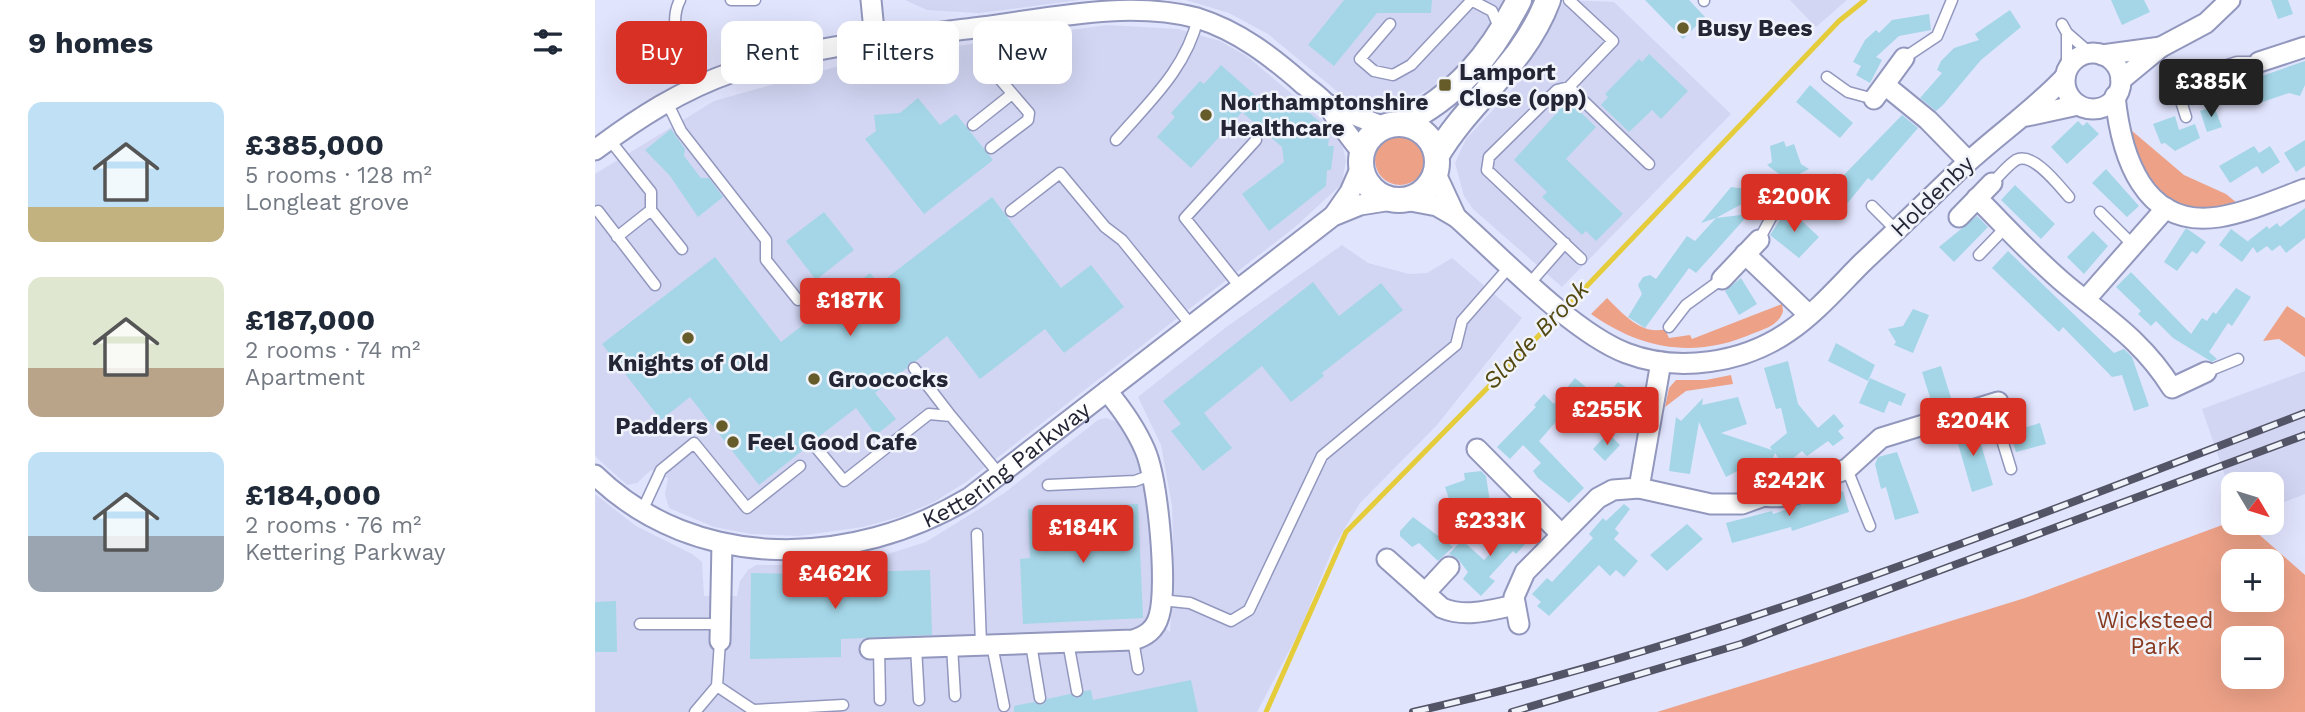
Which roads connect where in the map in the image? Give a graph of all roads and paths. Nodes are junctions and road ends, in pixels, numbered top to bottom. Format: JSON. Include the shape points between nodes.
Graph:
{"nodes":[{"id":1,"x":680,"y":0,"type":"edge"},
{"id":2,"x":731,"y":0,"type":"edge"},
{"id":3,"x":755,"y":0,"type":"edge"},
{"id":4,"x":871,"y":0,"type":"edge"},
{"id":5,"x":1472,"y":0,"type":"edge"},
{"id":6,"x":1519,"y":0,"type":"edge"},
{"id":7,"x":1952,"y":0,"type":"edge"},
{"id":8,"x":2230,"y":0,"type":"edge"},
{"id":9,"x":1559,"y":3,"type":"edge"},
{"id":10,"x":1090,"y":6,"type":"edge"},
{"id":11,"x":1198,"y":18,"type":"junction"},
{"id":12,"x":873,"y":21,"type":"edge"},
{"id":13,"x":1012,"y":21,"type":"edge"},
{"id":14,"x":1390,"y":24,"type":"dead end"},
{"id":15,"x":1500,"y":35,"type":"junction"},
{"id":16,"x":2161,"y":47,"type":"junction"},
{"id":17,"x":2305,"y":47,"type":"edge"},
{"id":18,"x":837,"y":48,"type":"edge"},
{"id":19,"x":2096,"y":54,"type":"junction"},
{"id":20,"x":1903,"y":58,"type":"joint"},
{"id":21,"x":2259,"y":62,"type":"joint"},
{"id":22,"x":2066,"y":74,"type":"junction"},
{"id":23,"x":1826,"y":77,"type":"dead end"},
{"id":24,"x":1004,"y":84,"type":"edge"},
{"id":25,"x":700,"y":86,"type":"junction"},
{"id":26,"x":1569,"y":87,"type":"junction"},
{"id":27,"x":2118,"y":88,"type":"junction"},
{"id":28,"x":1880,"y":92,"type":"junction"},
{"id":29,"x":1012,"y":94,"type":"junction"},
{"id":30,"x":667,"y":101,"type":"junction"},
{"id":31,"x":1327,"y":104,"type":"junction"},
{"id":32,"x":2083,"y":107,"type":"junction"},
{"id":33,"x":2026,"y":116,"type":"junction"},
{"id":34,"x":2186,"y":117,"type":"dead end"},
{"id":35,"x":973,"y":125,"type":"dead end"},
{"id":36,"x":1392,"y":125,"type":"junction"},
{"id":37,"x":2119,"y":130,"type":"junction"},
{"id":38,"x":1116,"y":140,"type":"dead end"},
{"id":39,"x":1256,"y":140,"type":"dead end"},
{"id":40,"x":602,"y":145,"type":"edge"},
{"id":41,"x":992,"y":148,"type":"dead end"},
{"id":42,"x":1362,"y":159,"type":"junction"},
{"id":43,"x":1968,"y":161,"type":"junction"},
{"id":44,"x":1649,"y":163,"type":"dead end"},
{"id":45,"x":1437,"y":164,"type":"junction"},
{"id":46,"x":1992,"y":183,"type":"joint"},
{"id":47,"x":1799,"y":186,"type":"dead end"},
{"id":48,"x":2305,"y":188,"type":"edge"},
{"id":49,"x":2069,"y":197,"type":"dead end"},
{"id":50,"x":1977,"y":198,"type":"junction"},
{"id":51,"x":1398,"y":200,"type":"junction"},
{"id":52,"x":1872,"y":206,"type":"dead end"},
{"id":53,"x":2166,"y":208,"type":"junction"},
{"id":54,"x":598,"y":211,"type":"dead end"},
{"id":55,"x":651,"y":211,"type":"junction"},
{"id":56,"x":1011,"y":211,"type":"dead end"},
{"id":57,"x":2100,"y":212,"type":"dead end"},
{"id":58,"x":1333,"y":216,"type":"junction"},
{"id":59,"x":1456,"y":217,"type":"junction"},
{"id":60,"x":1958,"y":217,"type":"dead end"},
{"id":61,"x":2006,"y":227,"type":"junction"},
{"id":62,"x":1896,"y":230,"type":"junction"},
{"id":63,"x":617,"y":237,"type":"junction"},
{"id":64,"x":1565,"y":243,"type":"junction"},
{"id":65,"x":2135,"y":246,"type":"junction"},
{"id":66,"x":1752,"y":247,"type":"junction"},
{"id":67,"x":682,"y":249,"type":"dead end"},
{"id":68,"x":1979,"y":255,"type":"dead end"},
{"id":69,"x":1581,"y":259,"type":"dead end"},
{"id":70,"x":1511,"y":265,"type":"junction"},
{"id":71,"x":1722,"y":279,"type":"joint"},
{"id":72,"x":1530,"y":282,"type":"junction"},
{"id":73,"x":655,"y":285,"type":"dead end"},
{"id":74,"x":1240,"y":287,"type":"junction"},
{"id":75,"x":2086,"y":299,"type":"junction"},
{"id":76,"x":798,"y":300,"type":"dead end"},
{"id":77,"x":1809,"y":315,"type":"junction"},
{"id":78,"x":1191,"y":325,"type":"junction"},
{"id":79,"x":1669,"y":327,"type":"dead end"},
{"id":80,"x":2238,"y":359,"type":"dead end"},
{"id":81,"x":1661,"y":362,"type":"junction"},
{"id":82,"x":914,"y":368,"type":"dead end"},
{"id":83,"x":2206,"y":372,"type":"joint"},
{"id":84,"x":1107,"y":391,"type":"junction"},
{"id":85,"x":1995,"y":403,"type":"joint"},
{"id":86,"x":951,"y":416,"type":"junction"},
{"id":87,"x":814,"y":445,"type":"dead end"},
{"id":88,"x":1477,"y":449,"type":"dead end"},
{"id":89,"x":800,"y":466,"type":"dead end"},
{"id":90,"x":1847,"y":469,"type":"junction"},
{"id":91,"x":2011,"y":469,"type":"dead end"},
{"id":92,"x":1154,"y":474,"type":"junction"},
{"id":93,"x":595,"y":475,"type":"edge"},
{"id":94,"x":1000,"y":475,"type":"junction"},
{"id":95,"x":1048,"y":485,"type":"dead end"},
{"id":96,"x":1639,"y":488,"type":"junction"},
{"id":97,"x":642,"y":511,"type":"junction"},
{"id":98,"x":1870,"y":526,"type":"dead end"},
{"id":99,"x":977,"y":534,"type":"dead end"},
{"id":100,"x":1560,"y":534,"type":"junction"},
{"id":101,"x":722,"y":543,"type":"junction"},
{"id":102,"x":1387,"y":559,"type":"dead end"},
{"id":103,"x":1449,"y":567,"type":"dead end"},
{"id":104,"x":1425,"y":593,"type":"junction"},
{"id":105,"x":1161,"y":600,"type":"junction"},
{"id":106,"x":640,"y":624,"type":"dead end"},
{"id":107,"x":720,"y":632,"type":"junction"},
{"id":108,"x":1133,"y":640,"type":"junction"},
{"id":109,"x":1068,"y":642,"type":"junction"},
{"id":110,"x":1031,"y":643,"type":"junction"},
{"id":111,"x":986,"y":645,"type":"junction"},
{"id":112,"x":952,"y":646,"type":"junction"},
{"id":113,"x":916,"y":647,"type":"junction"},
{"id":114,"x":874,"y":649,"type":"joint"},
{"id":115,"x":1138,"y":669,"type":"dead end"},
{"id":116,"x":717,"y":687,"type":"junction"},
{"id":117,"x":1077,"y":691,"type":"dead end"},
{"id":118,"x":955,"y":696,"type":"dead end"},
{"id":119,"x":1040,"y":698,"type":"dead end"},
{"id":120,"x":880,"y":700,"type":"dead end"},
{"id":121,"x":919,"y":700,"type":"dead end"},
{"id":122,"x":843,"y":705,"type":"dead end"},
{"id":123,"x":1004,"y":706,"type":"dead end"},
{"id":124,"x":695,"y":712,"type":"edge"}],
"edges":[{"from":1,"to":25,"type":"lane","via":[[673,24]]},
{"from":2,"to":3,"type":"lane"},
{"from":4,"to":12,"type":"street"},
{"from":5,"to":14,"type":"lane","via":[[1411,65],[1393,75],[1374,71],[1360,60]]},
{"from":5,"to":15,"type":"lane","via":[[1492,11]]},
{"from":6,"to":15,"type":"street"},
{"from":7,"to":20,"type":"lane","via":[[1937,36]]},
{"from":8,"to":16,"type":"street","via":[[2206,23]]},
{"from":9,"to":26,"type":"lane","via":[[1613,41]]},
{"from":9,"to":45,"type":"street","via":[[1507,71],[1452,131]]},
{"from":10,"to":11,"type":"street"},
{"from":10,"to":13,"type":"street"},
{"from":11,"to":31,"type":"street","via":[[1267,54]]},
{"from":11,"to":38,"type":"lane","via":[[1182,64]]},
{"from":15,"to":36,"type":"street","via":[[1453,92]]},
{"from":16,"to":19,"type":"street"},
{"from":16,"to":27,"type":"street"},
{"from":17,"to":21,"type":"street"},
{"from":18,"to":25,"type":"street","via":[[775,59]]},
{"from":19,"to":22,"type":"street","via":[[2078,57]]},
{"from":19,"to":22,"type":"lane","via":[[2064,28]]},
{"from":19,"to":27,"type":"street","via":[[2112,60]]},
{"from":20,"to":28,"type":"street"},
{"from":21,"to":34,"type":"lane","via":[[2237,62],[2175,82]]},
{"from":22,"to":32,"type":"street","via":[[2069,94]]},
{"from":22,"to":33,"type":"street","name":"Holdenby"},
{"from":23,"to":28,"type":"lane","via":[[1848,92]]},
{"from":24,"to":29,"type":"lane"},
{"from":25,"to":30,"type":"street"},
{"from":26,"to":44,"type":"lane"},
{"from":26,"to":64,"type":"lane","via":[[1557,89],[1489,157],[1487,170]]},
{"from":27,"to":32,"type":"street","via":[[2105,105]]},
{"from":27,"to":37,"type":"street"},
{"from":28,"to":43,"type":"street","via":[[1928,120]]},
{"from":29,"to":35,"type":"lane"},
{"from":29,"to":41,"type":"lane","via":[[1029,113],[1028,120]]},
{"from":30,"to":40,"type":"street"},
{"from":30,"to":76,"type":"lane","via":[[681,131],[766,240],[766,260]]},
{"from":31,"to":36,"type":"street"},
{"from":31,"to":42,"type":"street"},
{"from":32,"to":33,"type":"street","name":"Holdenby"},
{"from":32,"to":37,"type":"street"},
{"from":33,"to":43,"type":"street","name":"Holdenby"},
{"from":36,"to":42,"type":"street","via":[[1367,142]]},
{"from":36,"to":45,"type":"street","via":[[1424,133]]},
{"from":37,"to":53,"type":"street","via":[[2131,170]]},
{"from":39,"to":74,"type":"lane","via":[[1185,218]]},
{"from":40,"to":55,"type":"lane","via":[[651,192]]},
{"from":42,"to":51,"type":"street","via":[[1371,188]]},
{"from":42,"to":58,"type":"street","name":"Kettering Parkway","via":[[1350,192]]},
{"from":43,"to":62,"type":"street","name":"Holdenby"},
{"from":45,"to":51,"type":"street","via":[[1424,191]]},
{"from":45,"to":59,"type":"street","name":"Holdenby"},
{"from":46,"to":49,"type":"lane","via":[[2017,159],[2024,158],[2039,165]]},
{"from":46,"to":50,"type":"street"},
{"from":47,"to":66,"type":"lane","via":[[1774,212]]},
{"from":48,"to":53,"type":"street","via":[[2220,217],[2186,216]]},
{"from":50,"to":60,"type":"street"},
{"from":50,"to":61,"type":"street"},
{"from":51,"to":58,"type":"street","name":"Kettering Parkway","via":[[1360,205]]},
{"from":51,"to":59,"type":"street","name":"Holdenby","via":[[1437,206]]},
{"from":52,"to":62,"type":"lane"},
{"from":53,"to":65,"type":"street"},
{"from":54,"to":63,"type":"lane"},
{"from":55,"to":63,"type":"lane"},
{"from":55,"to":67,"type":"lane"},
{"from":56,"to":78,"type":"lane","via":[[1060,173]]},
{"from":57,"to":65,"type":"lane"},
{"from":58,"to":74,"type":"street","name":"Kettering Parkway"},
{"from":59,"to":70,"type":"street","name":"Holdenby"},
{"from":61,"to":68,"type":"lane"},
{"from":61,"to":75,"type":"street"},
{"from":62,"to":77,"type":"street","name":"Holdenby"},
{"from":63,"to":73,"type":"lane"},
{"from":64,"to":69,"type":"lane"},
{"from":64,"to":72,"type":"lane"},
{"from":65,"to":75,"type":"street"},
{"from":66,"to":71,"type":"street"},
{"from":66,"to":77,"type":"street"},
{"from":70,"to":72,"type":"street","name":"Holdenby"},
{"from":70,"to":105,"type":"lane","via":[[1462,321],[1456,345],[1322,456],[1249,610],[1231,621],[1190,603]]},
{"from":71,"to":79,"type":"lane","via":[[1686,305]]},
{"from":72,"to":81,"type":"street","name":"Holdenby","via":[[1575,322],[1627,353]]},
{"from":74,"to":78,"type":"street","name":"Kettering Parkway"},
{"from":75,"to":83,"type":"street","via":[[2138,343],[2174,394]]},
{"from":77,"to":81,"type":"street","name":"Holdenby","via":[[1763,346],[1731,358]]},
{"from":78,"to":84,"type":"street","name":"Kettering Parkway"},
{"from":80,"to":83,"type":"lane"},
{"from":81,"to":96,"type":"street"},
{"from":82,"to":86,"type":"lane"},
{"from":84,"to":92,"type":"street","via":[[1136,432]]},
{"from":84,"to":94,"type":"street","name":"Kettering Parkway"},
{"from":85,"to":90,"type":"street","via":[[1881,438]]},
{"from":85,"to":91,"type":"lane"},
{"from":86,"to":87,"type":"lane","via":[[929,414],[844,481]]},
{"from":86,"to":94,"type":"lane"},
{"from":88,"to":100,"type":"street"},
{"from":89,"to":97,"type":"lane","via":[[747,508],[694,443],[661,470]]},
{"from":90,"to":96,"type":"street","via":[[1820,479],[1805,477],[1777,484],[1764,496],[1742,504],[1711,504]]},
{"from":90,"to":98,"type":"lane"},
{"from":92,"to":95,"type":"lane","via":[[1135,481]]},
{"from":92,"to":105,"type":"street"},
{"from":93,"to":97,"type":"street","name":"Kettering Parkway"},
{"from":94,"to":101,"type":"street","name":"Kettering Parkway","via":[[945,512],[882,538],[795,550]]},
{"from":96,"to":100,"type":"street","via":[[1613,490],[1598,498]]},
{"from":97,"to":101,"type":"street","name":"Kettering Parkway"},
{"from":99,"to":111,"type":"lane"},
{"from":100,"to":104,"type":"street","via":[[1518,584],[1517,614],[1462,614],[1442,608]]},
{"from":101,"to":107,"type":"street"},
{"from":102,"to":104,"type":"street"},
{"from":103,"to":104,"type":"street"},
{"from":105,"to":108,"type":"street","via":[[1152,630]]},
{"from":106,"to":107,"type":"lane"},
{"from":107,"to":116,"type":"lane"},
{"from":108,"to":109,"type":"street"},
{"from":108,"to":115,"type":"lane"},
{"from":109,"to":110,"type":"street"},
{"from":109,"to":117,"type":"lane"},
{"from":110,"to":111,"type":"street"},
{"from":110,"to":119,"type":"lane"},
{"from":111,"to":112,"type":"street"},
{"from":111,"to":123,"type":"lane"},
{"from":112,"to":113,"type":"street"},
{"from":112,"to":118,"type":"lane"},
{"from":113,"to":114,"type":"street"},
{"from":113,"to":121,"type":"lane"},
{"from":114,"to":120,"type":"lane"},
{"from":116,"to":122,"type":"lane","via":[[753,710]]},
{"from":116,"to":124,"type":"lane"}]}
